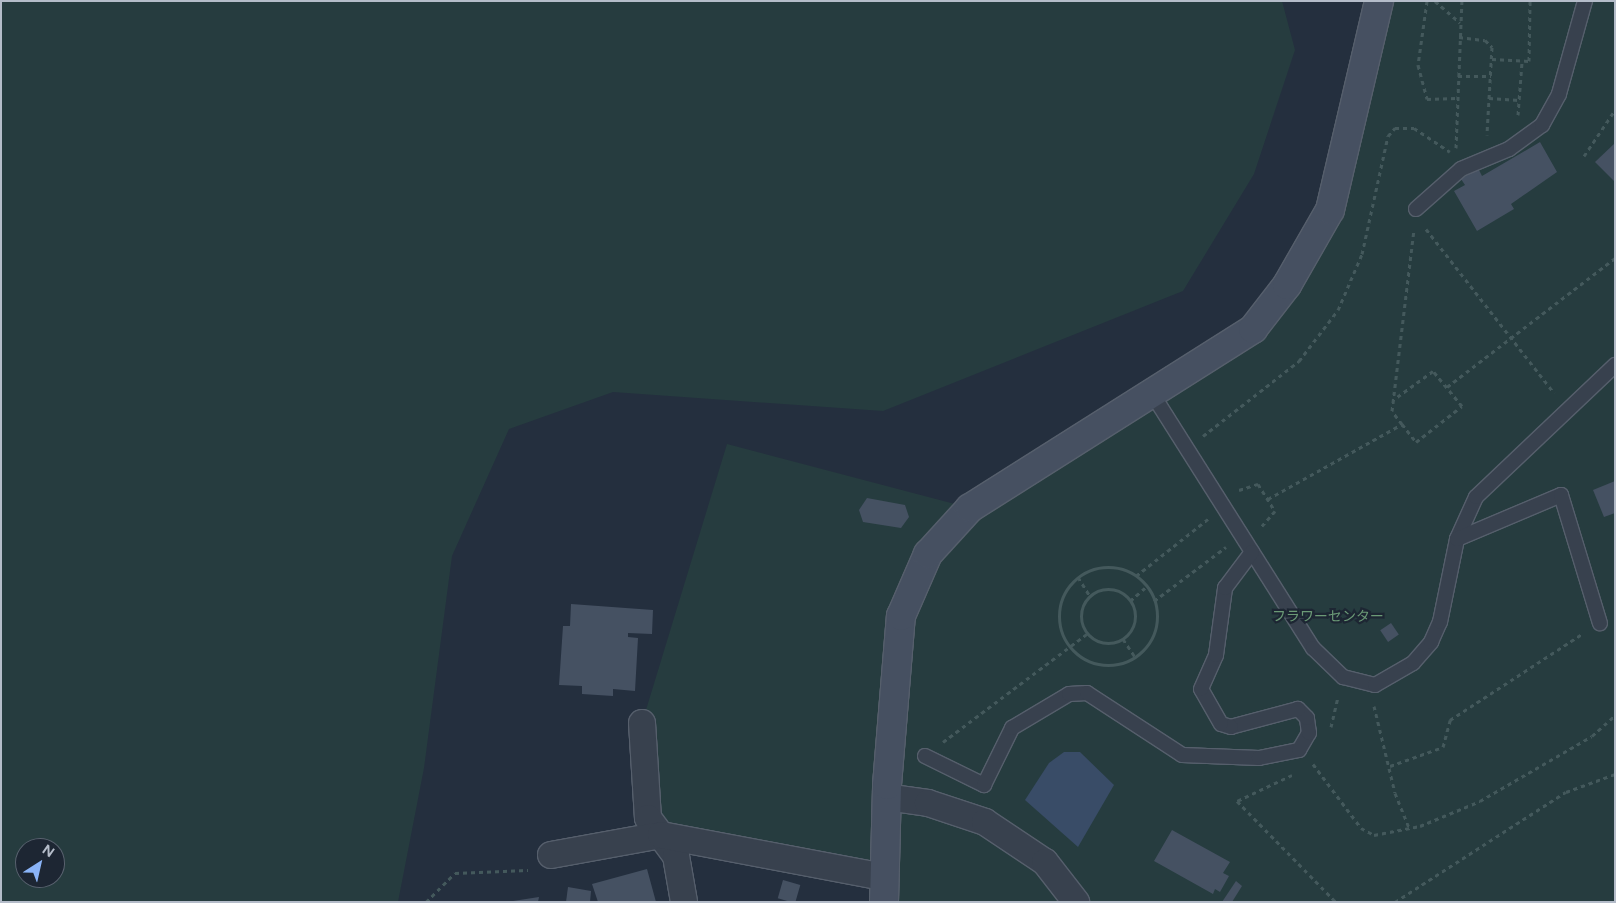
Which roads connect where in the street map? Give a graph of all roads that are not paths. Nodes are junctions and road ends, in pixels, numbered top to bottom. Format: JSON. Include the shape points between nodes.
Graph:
{"nodes":[{"id":1,"x":1379,"y":1,"type":"edge"},
{"id":2,"x":1584,"y":1,"type":"edge"},
{"id":3,"x":1416,"y":212,"type":"road end"},
{"id":4,"x":1615,"y":365,"type":"edge"},
{"id":5,"x":1151,"y":392,"type":"junction"},
{"id":6,"x":1457,"y":539,"type":"junction"},
{"id":7,"x":1247,"y":544,"type":"junction"},
{"id":8,"x":1600,"y":623,"type":"road end"},
{"id":9,"x":642,"y":723,"type":"dead end"},
{"id":10,"x":925,"y":756,"type":"road end"},
{"id":11,"x":886,"y":797,"type":"junction"},
{"id":12,"x":661,"y":835,"type":"junction"},
{"id":13,"x":551,"y":855,"type":"road end"},
{"id":14,"x":884,"y":889,"type":"edge"},
{"id":15,"x":684,"y":902,"type":"edge"},
{"id":16,"x":1076,"y":902,"type":"edge"}],
"edges":[{"from":1,"to":5,"type":"street","via":[[1330,210],[1287,286],[1253,329]]},
{"from":2,"to":3,"type":"lane","via":[[1552,108],[1529,138],[1485,158],[1458,165]]},
{"from":4,"to":6,"type":"lane","via":[[1488,482]]},
{"from":5,"to":7,"type":"lane"},
{"from":5,"to":11,"type":"street","via":[[970,508],[928,554],[902,616]]},
{"from":6,"to":7,"type":"lane","via":[[1440,622],[1431,642],[1413,663],[1376,685],[1342,677],[1313,648]]},
{"from":6,"to":8,"type":"lane","via":[[1561,495]]},
{"from":7,"to":10,"type":"lane","via":[[1226,588],[1216,655],[1201,689],[1221,724],[1231,727],[1298,710],[1306,718],[1309,733],[1299,750],[1258,758],[1182,755],[1087,693],[1069,694],[1012,728],[984,785]]},
{"from":9,"to":12,"type":"street","via":[[648,818]]},
{"from":11,"to":14,"type":"street"},
{"from":11,"to":16,"type":"street","via":[[928,803],[985,822],[1045,862]]},
{"from":12,"to":13,"type":"street"},
{"from":12,"to":14,"type":"street"},
{"from":12,"to":15,"type":"street","via":[[676,856]]}]}
